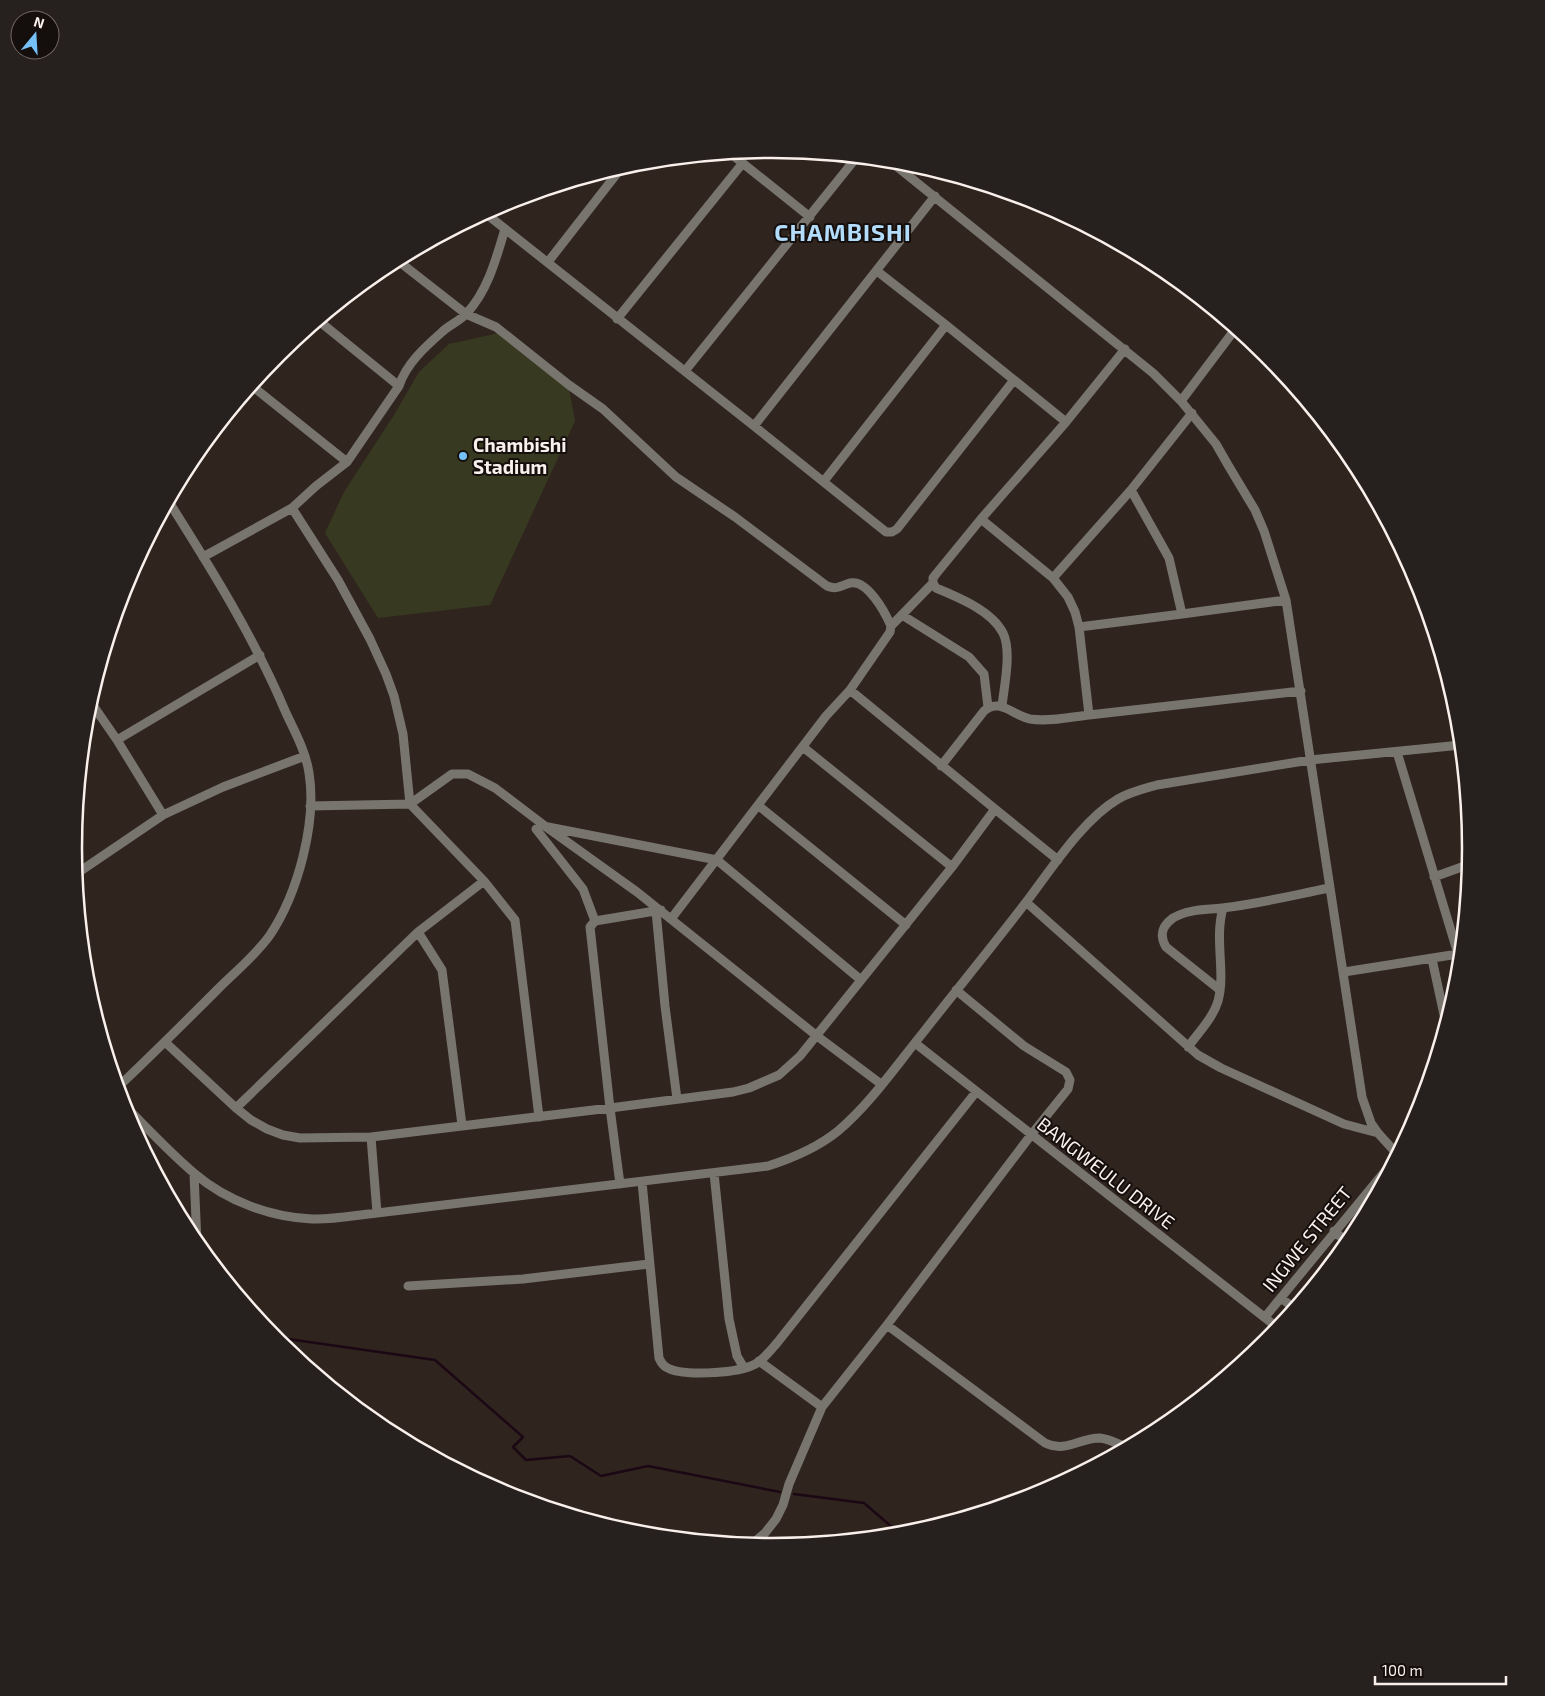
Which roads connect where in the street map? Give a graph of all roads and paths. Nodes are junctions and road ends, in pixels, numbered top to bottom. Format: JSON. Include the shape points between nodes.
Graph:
{"nodes":[{"id":1,"x":736,"y":159,"type":"edge"},
{"id":2,"x":852,"y":163,"type":"edge"},
{"id":3,"x":742,"y":164,"type":"junction"},
{"id":4,"x":902,"y":170,"type":"edge"},
{"id":5,"x":614,"y":177,"type":"edge"},
{"id":6,"x":935,"y":196,"type":"junction"},
{"id":7,"x":810,"y":217,"type":"junction"},
{"id":8,"x":492,"y":218,"type":"edge"},
{"id":9,"x":505,"y":229,"type":"junction"},
{"id":10,"x":548,"y":262,"type":"junction"},
{"id":11,"x":403,"y":265,"type":"edge"},
{"id":12,"x":877,"y":271,"type":"junction"},
{"id":13,"x":466,"y":314,"type":"junction"},
{"id":14,"x":618,"y":319,"type":"junction"},
{"id":15,"x":323,"y":325,"type":"edge"},
{"id":16,"x":946,"y":325,"type":"junction"},
{"id":17,"x":1232,"y":334,"type":"edge"},
{"id":18,"x":1125,"y":349,"type":"junction"},
{"id":19,"x":685,"y":371,"type":"junction"},
{"id":20,"x":1014,"y":380,"type":"junction"},
{"id":21,"x":399,"y":386,"type":"junction"},
{"id":22,"x":257,"y":390,"type":"edge"},
{"id":23,"x":1181,"y":401,"type":"junction"},
{"id":24,"x":1192,"y":413,"type":"junction"},
{"id":25,"x":1066,"y":422,"type":"junction"},
{"id":26,"x":754,"y":426,"type":"junction"},
{"id":27,"x":347,"y":462,"type":"junction"},
{"id":28,"x":824,"y":481,"type":"junction"},
{"id":29,"x":1131,"y":490,"type":"junction"},
{"id":30,"x":173,"y":508,"type":"edge"},
{"id":31,"x":292,"y":508,"type":"junction"},
{"id":32,"x":981,"y":519,"type":"junction"},
{"id":33,"x":203,"y":557,"type":"junction"},
{"id":34,"x":1053,"y":578,"type":"junction"},
{"id":35,"x":933,"y":584,"type":"junction"},
{"id":36,"x":1286,"y":600,"type":"junction"},
{"id":37,"x":1182,"y":614,"type":"junction"},
{"id":38,"x":902,"y":615,"type":"junction"},
{"id":39,"x":891,"y":626,"type":"junction"},
{"id":40,"x":1079,"y":628,"type":"junction"},
{"id":41,"x":260,"y":655,"type":"junction"},
{"id":42,"x":850,"y":690,"type":"junction"},
{"id":43,"x":1301,"y":691,"type":"junction"},
{"id":44,"x":1002,"y":706,"type":"junction"},
{"id":45,"x":988,"y":707,"type":"junction"},
{"id":46,"x":97,"y":710,"type":"edge"},
{"id":47,"x":1089,"y":715,"type":"junction"},
{"id":48,"x":117,"y":740,"type":"junction"},
{"id":49,"x":1455,"y":746,"type":"edge"},
{"id":50,"x":803,"y":747,"type":"junction"},
{"id":51,"x":1397,"y":752,"type":"junction"},
{"id":52,"x":305,"y":756,"type":"junction"},
{"id":53,"x":1310,"y":760,"type":"junction"},
{"id":54,"x":941,"y":766,"type":"junction"},
{"id":55,"x":410,"y":804,"type":"junction"},
{"id":56,"x":310,"y":806,"type":"junction"},
{"id":57,"x":759,"y":806,"type":"junction"},
{"id":58,"x":995,"y":809,"type":"junction"},
{"id":59,"x":163,"y":815,"type":"junction"},
{"id":60,"x":540,"y":828,"type":"junction"},
{"id":61,"x":716,"y":860,"type":"junction"},
{"id":62,"x":1058,"y":860,"type":"junction"},
{"id":63,"x":952,"y":867,"type":"junction"},
{"id":64,"x":1462,"y":867,"type":"edge"},
{"id":65,"x":83,"y":869,"type":"edge"},
{"id":66,"x":1434,"y":877,"type":"junction"},
{"id":67,"x":484,"y":881,"type":"junction"},
{"id":68,"x":1329,"y":888,"type":"junction"},
{"id":69,"x":1026,"y":902,"type":"junction"},
{"id":70,"x":1223,"y":908,"type":"junction"},
{"id":71,"x":659,"y":911,"type":"junction"},
{"id":72,"x":671,"y":919,"type":"junction"},
{"id":73,"x":596,"y":921,"type":"junction"},
{"id":74,"x":906,"y":925,"type":"junction"},
{"id":75,"x":418,"y":932,"type":"junction"},
{"id":76,"x":1456,"y":944,"type":"edge"},
{"id":77,"x":1454,"y":955,"type":"edge"},
{"id":78,"x":1432,"y":959,"type":"junction"},
{"id":79,"x":1344,"y":972,"type":"junction"},
{"id":80,"x":861,"y":980,"type":"junction"},
{"id":81,"x":956,"y":990,"type":"junction"},
{"id":82,"x":1220,"y":990,"type":"junction"},
{"id":83,"x":1443,"y":1010,"type":"edge"},
{"id":84,"x":817,"y":1036,"type":"junction"},
{"id":85,"x":165,"y":1042,"type":"junction"},
{"id":86,"x":914,"y":1043,"type":"junction"},
{"id":87,"x":1188,"y":1047,"type":"junction"},
{"id":88,"x":123,"y":1082,"type":"edge"},
{"id":89,"x":881,"y":1084,"type":"junction"},
{"id":90,"x":976,"y":1092,"type":"junction"},
{"id":91,"x":677,"y":1099,"type":"junction"},
{"id":92,"x":236,"y":1108,"type":"junction"},
{"id":93,"x":610,"y":1108,"type":"junction"},
{"id":94,"x":539,"y":1117,"type":"junction"},
{"id":95,"x":138,"y":1119,"type":"edge"},
{"id":96,"x":462,"y":1125,"type":"junction"},
{"id":97,"x":1378,"y":1134,"type":"junction"},
{"id":98,"x":1031,"y":1135,"type":"junction"},
{"id":99,"x":371,"y":1136,"type":"junction"},
{"id":100,"x":1393,"y":1149,"type":"edge"},
{"id":101,"x":714,"y":1173,"type":"junction"},
{"id":102,"x":194,"y":1174,"type":"junction"},
{"id":103,"x":642,"y":1182,"type":"junction"},
{"id":104,"x":1376,"y":1182,"type":"edge"},
{"id":105,"x":620,"y":1184,"type":"junction"},
{"id":106,"x":377,"y":1213,"type":"junction"},
{"id":107,"x":196,"y":1227,"type":"edge"},
{"id":108,"x":1334,"y":1232,"type":"junction"},
{"id":109,"x":1341,"y":1238,"type":"edge"},
{"id":110,"x":649,"y":1264,"type":"junction"},
{"id":111,"x":408,"y":1286,"type":"dead end"},
{"id":112,"x":1281,"y":1298,"type":"junction"},
{"id":113,"x":1290,"y":1305,"type":"edge"},
{"id":114,"x":1264,"y":1317,"type":"junction"},
{"id":115,"x":1272,"y":1323,"type":"edge"},
{"id":116,"x":887,"y":1325,"type":"junction"},
{"id":117,"x":760,"y":1361,"type":"junction"},
{"id":118,"x":744,"y":1368,"type":"junction"},
{"id":119,"x":822,"y":1407,"type":"junction"},
{"id":120,"x":1120,"y":1445,"type":"edge"},
{"id":121,"x":760,"y":1538,"type":"edge"}],
"edges":[{"from":1,"to":3,"type":"street"},
{"from":2,"to":7,"type":"street"},
{"from":3,"to":7,"type":"street"},
{"from":3,"to":14,"type":"street"},
{"from":4,"to":6,"type":"street"},
{"from":5,"to":10,"type":"street"},
{"from":6,"to":12,"type":"street"},
{"from":6,"to":18,"type":"street"},
{"from":7,"to":19,"type":"street"},
{"from":8,"to":9,"type":"street"},
{"from":9,"to":10,"type":"street"},
{"from":9,"to":13,"type":"street","via":[[487,283]]},
{"from":10,"to":14,"type":"street"},
{"from":11,"to":13,"type":"street"},
{"from":12,"to":16,"type":"street"},
{"from":12,"to":26,"type":"street"},
{"from":13,"to":21,"type":"street","via":[[442,331],[403,372]]},
{"from":13,"to":39,"type":"street","via":[[496,326],[569,386],[603,409],[689,487],[827,586],[838,588],[856,583],[864,587],[872,594]]},
{"from":14,"to":19,"type":"street"},
{"from":15,"to":21,"type":"street"},
{"from":16,"to":20,"type":"street"},
{"from":16,"to":28,"type":"street"},
{"from":17,"to":23,"type":"street"},
{"from":18,"to":23,"type":"street"},
{"from":18,"to":25,"type":"street"},
{"from":19,"to":26,"type":"street"},
{"from":20,"to":25,"type":"street"},
{"from":20,"to":28,"type":"street","via":[[892,532],[886,532]]},
{"from":21,"to":27,"type":"street"},
{"from":22,"to":27,"type":"street"},
{"from":23,"to":24,"type":"street"},
{"from":24,"to":29,"type":"street"},
{"from":24,"to":36,"type":"street","via":[[1216,444],[1255,510]]},
{"from":25,"to":32,"type":"street"},
{"from":26,"to":28,"type":"street"},
{"from":27,"to":31,"type":"street"},
{"from":29,"to":34,"type":"street"},
{"from":29,"to":37,"type":"street","via":[[1169,558]]},
{"from":30,"to":33,"type":"street"},
{"from":31,"to":33,"type":"street"},
{"from":31,"to":55,"type":"street","via":[[338,580],[386,674],[403,734]]},
{"from":32,"to":34,"type":"street"},
{"from":32,"to":35,"type":"street","via":[[933,578]]},
{"from":33,"to":41,"type":"street"},
{"from":34,"to":40,"type":"street","via":[[1068,597]]},
{"from":35,"to":38,"type":"street"},
{"from":35,"to":44,"type":"street","via":[[975,607],[1004,634],[1007,660]]},
{"from":36,"to":37,"type":"street"},
{"from":36,"to":43,"type":"street"},
{"from":37,"to":40,"type":"street"},
{"from":38,"to":39,"type":"street"},
{"from":38,"to":45,"type":"street","via":[[969,657],[984,674]]},
{"from":39,"to":42,"type":"street"},
{"from":40,"to":47,"type":"street"},
{"from":41,"to":48,"type":"street"},
{"from":41,"to":52,"type":"street"},
{"from":42,"to":50,"type":"street"},
{"from":42,"to":54,"type":"street"},
{"from":43,"to":47,"type":"street"},
{"from":43,"to":53,"type":"street"},
{"from":44,"to":45,"type":"street"},
{"from":44,"to":47,"type":"street","via":[[1031,719]]},
{"from":45,"to":54,"type":"street"},
{"from":46,"to":48,"type":"street"},
{"from":48,"to":59,"type":"street"},
{"from":49,"to":51,"type":"street"},
{"from":50,"to":57,"type":"street"},
{"from":50,"to":63,"type":"street"},
{"from":51,"to":53,"type":"street"},
{"from":51,"to":66,"type":"street"},
{"from":52,"to":56,"type":"street"},
{"from":52,"to":59,"type":"street","via":[[223,787]]},
{"from":53,"to":62,"type":"street","via":[[1137,790],[1104,808]]},
{"from":53,"to":68,"type":"street"},
{"from":54,"to":58,"type":"street"},
{"from":55,"to":56,"type":"street"},
{"from":55,"to":60,"type":"street","via":[[452,774],[468,774],[495,788]]},
{"from":55,"to":67,"type":"street"},
{"from":56,"to":85,"type":"street","via":[[299,869],[277,923],[259,948]]},
{"from":57,"to":61,"type":"street"},
{"from":57,"to":74,"type":"street"},
{"from":58,"to":62,"type":"street"},
{"from":58,"to":63,"type":"street"},
{"from":59,"to":65,"type":"street"},
{"from":60,"to":61,"type":"street"},
{"from":60,"to":71,"type":"street","via":[[637,892]]},
{"from":60,"to":73,"type":"street","via":[[583,889]]},
{"from":61,"to":72,"type":"street"},
{"from":61,"to":80,"type":"street"},
{"from":62,"to":69,"type":"street"},
{"from":63,"to":74,"type":"street"},
{"from":64,"to":66,"type":"street"},
{"from":66,"to":76,"type":"street"},
{"from":67,"to":75,"type":"street"},
{"from":67,"to":94,"type":"street","via":[[516,920]]},
{"from":68,"to":70,"type":"street"},
{"from":68,"to":79,"type":"street"},
{"from":69,"to":81,"type":"street"},
{"from":69,"to":87,"type":"street"},
{"from":70,"to":82,"type":"street","via":[[1218,927]]},
{"from":70,"to":82,"type":"street","via":[[1182,913],[1164,926],[1162,932],[1166,947]]},
{"from":71,"to":72,"type":"street"},
{"from":71,"to":73,"type":"street"},
{"from":71,"to":91,"type":"street","via":[[665,1006]]},
{"from":72,"to":84,"type":"street"},
{"from":73,"to":93,"type":"street","via":[[590,928]]},
{"from":74,"to":80,"type":"street"},
{"from":75,"to":92,"type":"street"},
{"from":75,"to":96,"type":"street","via":[[442,970]]},
{"from":77,"to":78,"type":"street"},
{"from":78,"to":79,"type":"street"},
{"from":78,"to":83,"type":"street"},
{"from":79,"to":97,"type":"street","via":[[1362,1096]]},
{"from":80,"to":84,"type":"street"},
{"from":81,"to":86,"type":"street"},
{"from":81,"to":98,"type":"street","via":[[1024,1046],[1066,1072],[1070,1080],[1068,1089]]},
{"from":82,"to":87,"type":"street","via":[[1214,1009]]},
{"from":84,"to":89,"type":"street"},
{"from":84,"to":91,"type":"street","via":[[790,1067],[766,1082],[733,1092]]},
{"from":85,"to":88,"type":"street"},
{"from":85,"to":92,"type":"street"},
{"from":86,"to":89,"type":"street"},
{"from":86,"to":90,"type":"street","name":"BANGWEULU DRIVE"},
{"from":87,"to":97,"type":"street","via":[[1221,1068],[1344,1124]]},
{"from":89,"to":101,"type":"street","via":[[854,1117],[804,1153],[768,1166]]},
{"from":90,"to":98,"type":"street","name":"BANGWEULU DRIVE"},
{"from":90,"to":117,"type":"street"},
{"from":91,"to":93,"type":"street"},
{"from":92,"to":99,"type":"street","via":[[267,1129],[283,1135],[320,1138]]},
{"from":93,"to":94,"type":"street"},
{"from":93,"to":105,"type":"street"},
{"from":94,"to":96,"type":"street"},
{"from":95,"to":102,"type":"street"},
{"from":96,"to":99,"type":"street"},
{"from":97,"to":100,"type":"street"},
{"from":98,"to":114,"type":"street","name":"BANGWEULU DRIVE"},
{"from":98,"to":116,"type":"street"},
{"from":99,"to":106,"type":"street"},
{"from":101,"to":103,"type":"street"},
{"from":101,"to":118,"type":"street","via":[[729,1319],[737,1356]]},
{"from":102,"to":106,"type":"street","via":[[235,1199],[271,1212],[314,1219]]},
{"from":102,"to":107,"type":"street"},
{"from":103,"to":105,"type":"street"},
{"from":103,"to":110,"type":"street"},
{"from":104,"to":108,"type":"street","name":"INGWE STREET"},
{"from":105,"to":106,"type":"street"},
{"from":108,"to":109,"type":"street"},
{"from":108,"to":112,"type":"street","name":"INGWE STREET"},
{"from":110,"to":111,"type":"street","via":[[523,1279]]},
{"from":110,"to":118,"type":"street","via":[[661,1364],[672,1370],[707,1373]]},
{"from":112,"to":113,"type":"street"},
{"from":112,"to":114,"type":"street","name":"INGWE STREET"},
{"from":114,"to":115,"type":"street","name":"BANGWEULU DRIVE"},
{"from":116,"to":119,"type":"street"},
{"from":116,"to":120,"type":"street","via":[[1045,1443],[1065,1447],[1101,1438]]},
{"from":117,"to":118,"type":"street"},
{"from":117,"to":119,"type":"street"},
{"from":119,"to":121,"type":"street","via":[[783,1505]]}]}
